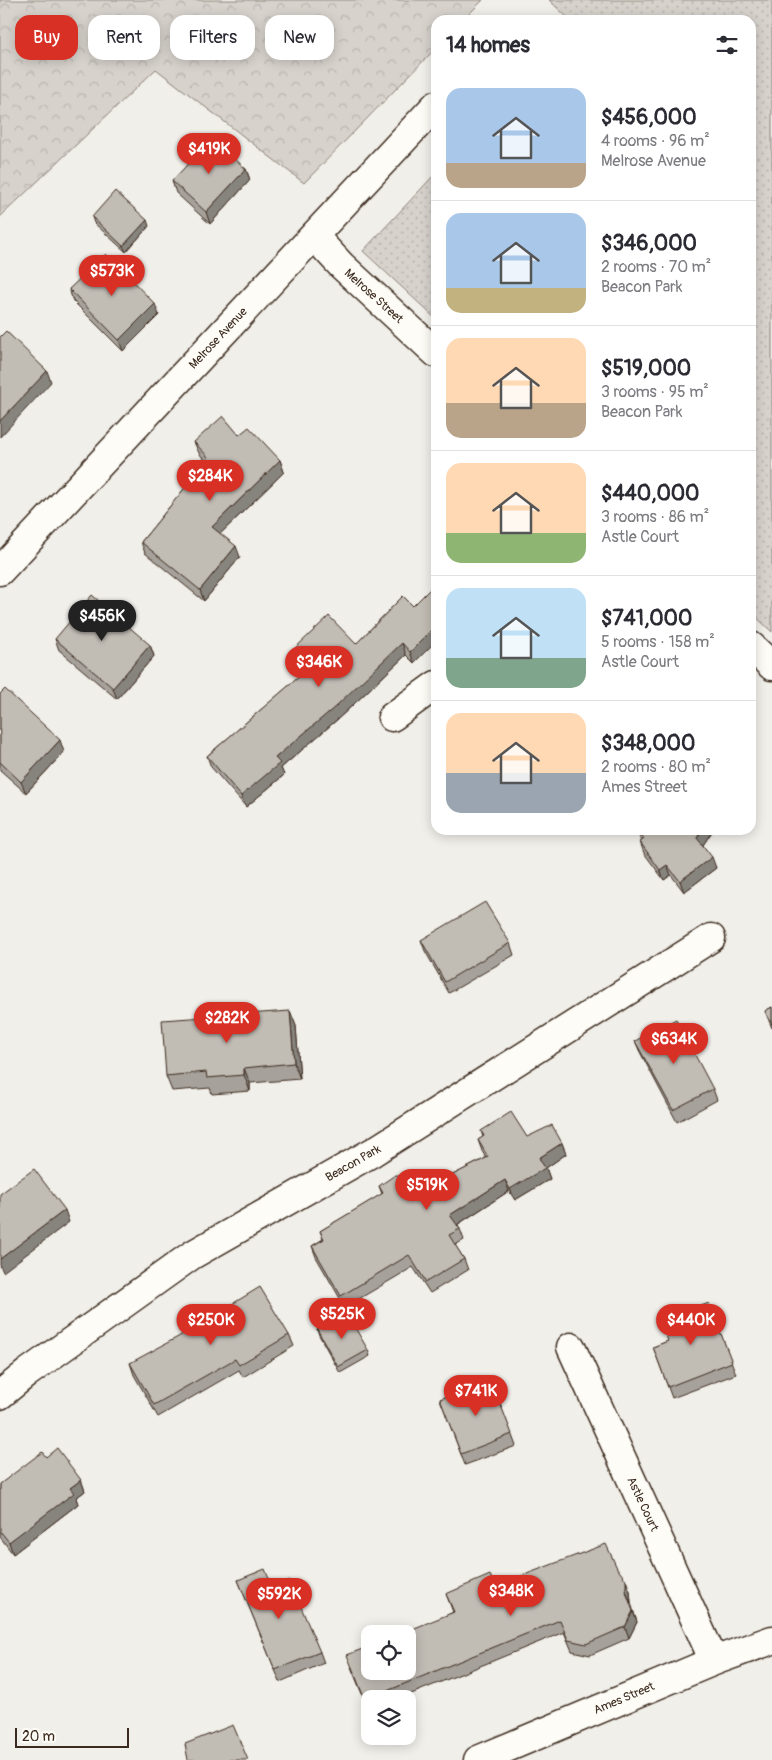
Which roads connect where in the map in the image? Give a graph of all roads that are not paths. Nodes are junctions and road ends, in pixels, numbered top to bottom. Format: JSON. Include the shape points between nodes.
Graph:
{"nodes":[{"id":1,"x":431,"y":110,"type":"edge"},
{"id":2,"x":314,"y":236,"type":"junction"},
{"id":3,"x":431,"y":347,"type":"edge"},
{"id":4,"x":0,"y":571,"type":"edge"},
{"id":5,"x":756,"y":651,"type":"edge"},
{"id":6,"x":772,"y":666,"type":"edge"},
{"id":7,"x":431,"y":689,"type":"edge"},
{"id":8,"x":392,"y":717,"type":"dead end"},
{"id":9,"x":711,"y":938,"type":"dead end"},
{"id":10,"x":571,"y":1346,"type":"dead end"},
{"id":11,"x":0,"y":1394,"type":"edge"},
{"id":12,"x":772,"y":1640,"type":"edge"},
{"id":13,"x":714,"y":1661,"type":"junction"},
{"id":14,"x":478,"y":1760,"type":"edge"}],
"edges":[{"from":1,"to":2,"type":"street","name":"Melrose Avenue"},
{"from":2,"to":3,"type":"street","name":"Melrose Street"},
{"from":2,"to":4,"type":"street","name":"Melrose Avenue"},
{"from":5,"to":6,"type":"street"},
{"from":7,"to":8,"type":"street"},
{"from":9,"to":11,"type":"street","name":"Beacon Park","via":[[372,1152],[192,1255]]},
{"from":10,"to":13,"type":"street","name":"Astle Court"},
{"from":12,"to":13,"type":"street","name":"Ames Street"},
{"from":13,"to":14,"type":"street","name":"Ames Street"}]}
